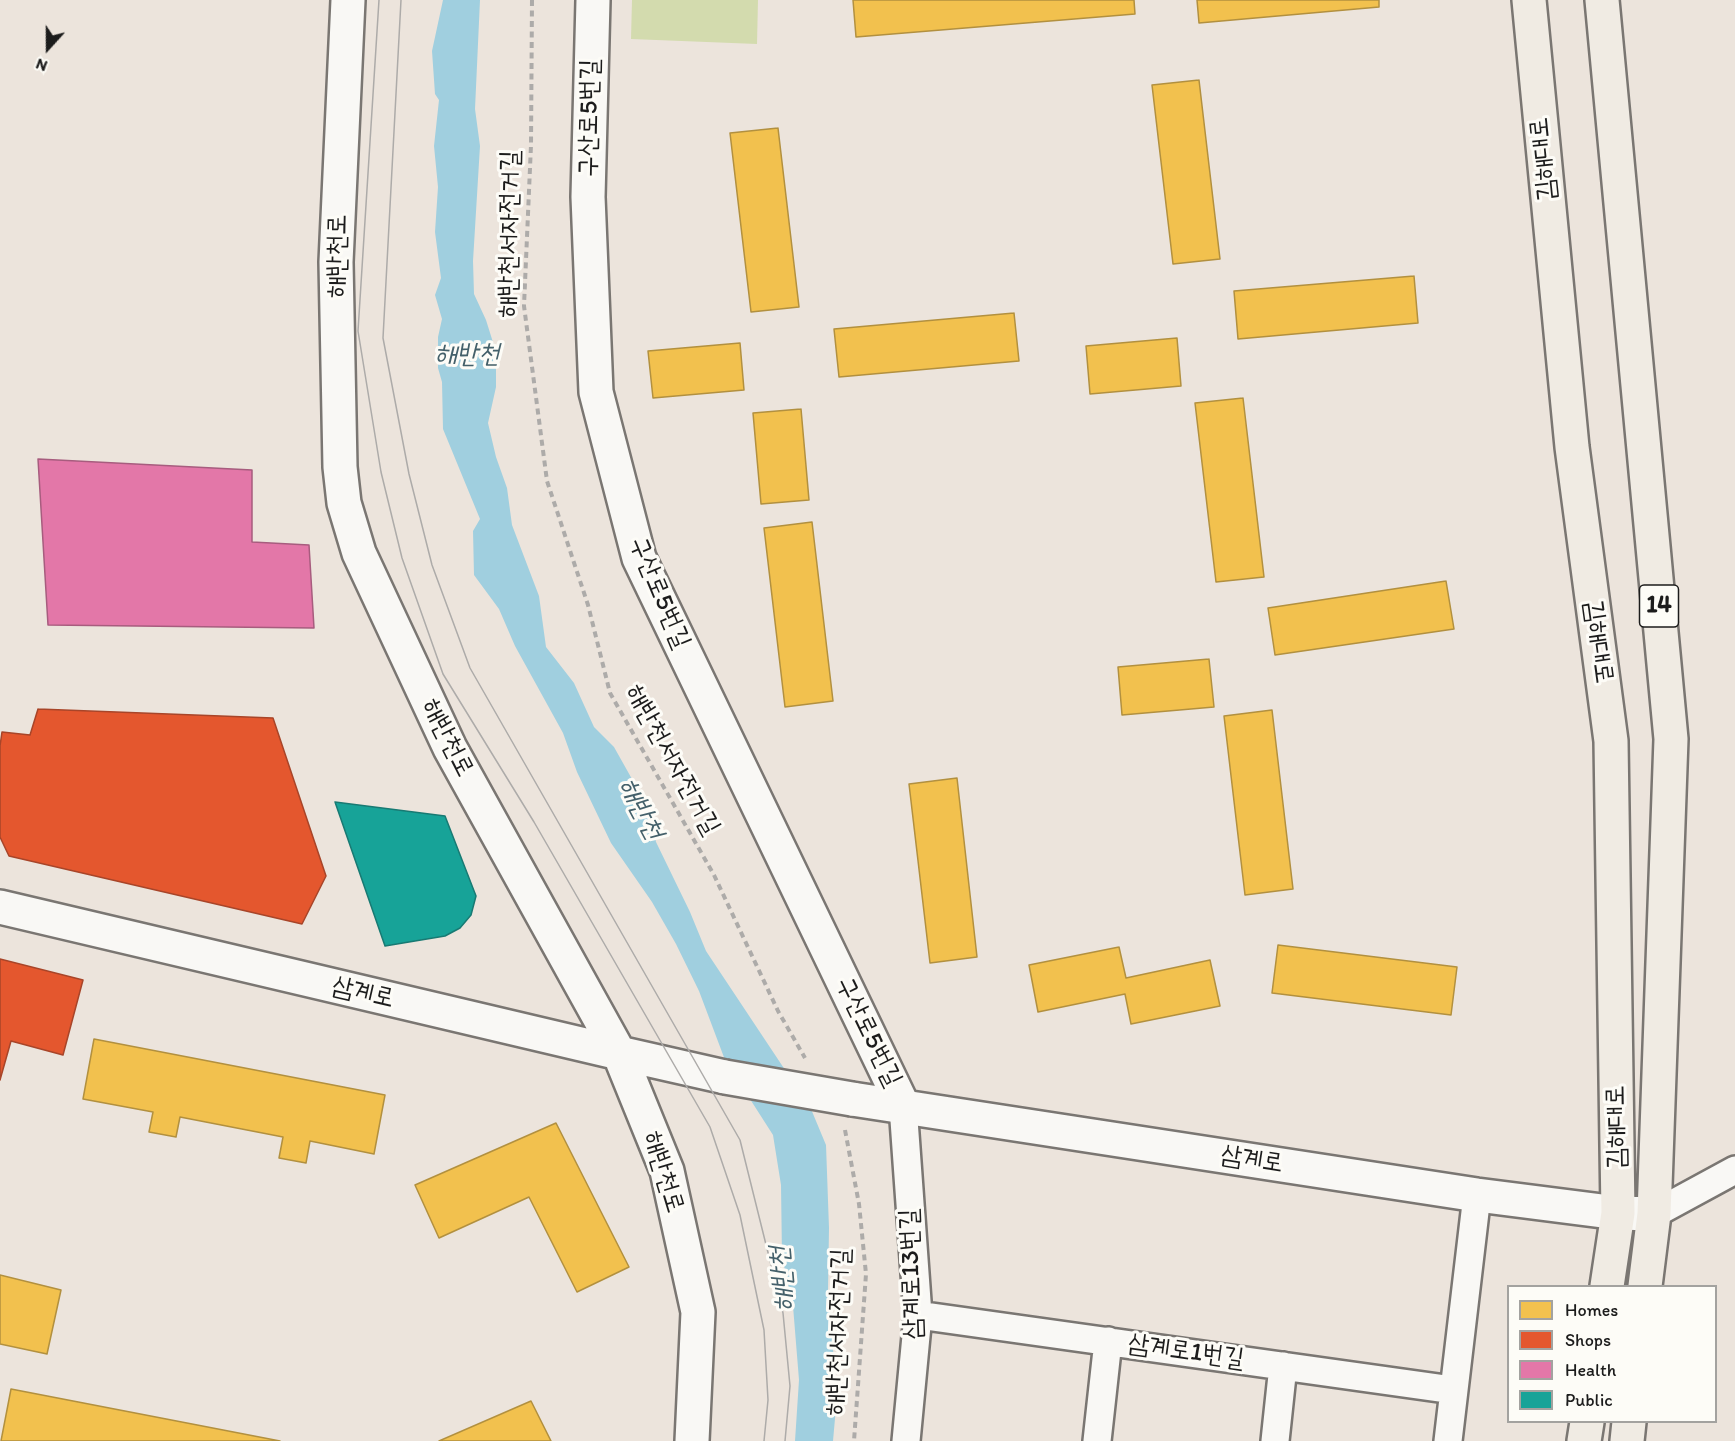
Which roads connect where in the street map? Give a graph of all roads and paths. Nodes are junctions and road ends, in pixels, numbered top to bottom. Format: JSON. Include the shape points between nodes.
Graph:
{"nodes":[{"id":1,"x":348,"y":0,"type":"edge"},
{"id":2,"x":532,"y":0,"type":"edge"},
{"id":3,"x":593,"y":0,"type":"edge"},
{"id":4,"x":1529,"y":0,"type":"edge"},
{"id":5,"x":1602,"y":0,"type":"edge"},
{"id":6,"x":0,"y":907,"type":"edge"},
{"id":7,"x":619,"y":1053,"type":"junction"},
{"id":8,"x":807,"y":1062,"type":"dead end"},
{"id":9,"x":903,"y":1106,"type":"junction"},
{"id":10,"x":847,"y":1111,"type":"junction"},
{"id":11,"x":1735,"y":1170,"type":"edge"},
{"id":12,"x":1477,"y":1195,"type":"junction"},
{"id":13,"x":1618,"y":1214,"type":"junction"},
{"id":14,"x":1654,"y":1214,"type":"junction"},
{"id":15,"x":1607,"y":1285,"type":"edge"},
{"id":16,"x":1645,"y":1285,"type":"edge"},
{"id":17,"x":918,"y":1315,"type":"junction"},
{"id":18,"x":1108,"y":1341,"type":"junction"},
{"id":19,"x":1283,"y":1366,"type":"junction"},
{"id":20,"x":1453,"y":1390,"type":"junction"},
{"id":21,"x":1587,"y":1423,"type":"edge"},
{"id":22,"x":1629,"y":1423,"type":"edge"},
{"id":23,"x":692,"y":1441,"type":"edge"},
{"id":24,"x":854,"y":1441,"type":"edge"},
{"id":25,"x":906,"y":1441,"type":"edge"},
{"id":26,"x":1097,"y":1441,"type":"edge"},
{"id":27,"x":1275,"y":1441,"type":"edge"},
{"id":28,"x":1448,"y":1441,"type":"edge"},
{"id":29,"x":1584,"y":1441,"type":"edge"},
{"id":30,"x":1627,"y":1441,"type":"edge"}],
"edges":[{"from":1,"to":7,"type":"street","name":"해반천로","via":[[336,262],[344,502],[359,553],[450,748]]},
{"from":2,"to":8,"type":"path","name":"해반천서자전거길","via":[[524,306],[547,481],[588,605],[610,693],[714,875],[778,1011]]},
{"from":3,"to":9,"type":"street","name":"구산로5번길","via":[[588,197],[596,392],[639,558]]},
{"from":4,"to":13,"type":"main road","name":"김해대로","via":[[1572,447],[1611,741]]},
{"from":5,"to":14,"type":"main road","name":"김해대로","number":"14","via":[[1671,739]]},
{"from":6,"to":7,"type":"street","name":"삼계로"},
{"from":7,"to":10,"type":"street","name":"삼계로","bridge":true,"via":[[726,1077]]},
{"from":7,"to":23,"type":"street","name":"해반천로","via":[[668,1171],[698,1312]]},
{"from":9,"to":10,"type":"street","name":"삼계로"},
{"from":9,"to":12,"type":"street","name":"삼계로"},
{"from":9,"to":17,"type":"street","name":"삼계로13번길"},
{"from":10,"to":24,"type":"path","name":"해반천서자전거길","via":[[866,1274]]},
{"from":11,"to":14,"type":"street"},
{"from":12,"to":13,"type":"street","name":"삼계로"},
{"from":12,"to":20,"type":"street"},
{"from":13,"to":14,"type":"street","name":"삼계로"},
{"from":13,"to":15,"type":"main road","name":"김해대로"},
{"from":14,"to":16,"type":"main road","name":"김해대로","number":"14"},
{"from":17,"to":18,"type":"street","name":"삼계로1번길"},
{"from":17,"to":25,"type":"street","name":"삼계로13번길"},
{"from":18,"to":19,"type":"street","name":"삼계로1번길"},
{"from":18,"to":26,"type":"street"},
{"from":19,"to":20,"type":"street","name":"삼계로1번길"},
{"from":19,"to":27,"type":"street"},
{"from":20,"to":28,"type":"street"},
{"from":21,"to":29,"type":"main road"},
{"from":22,"to":30,"type":"main road"}]}
